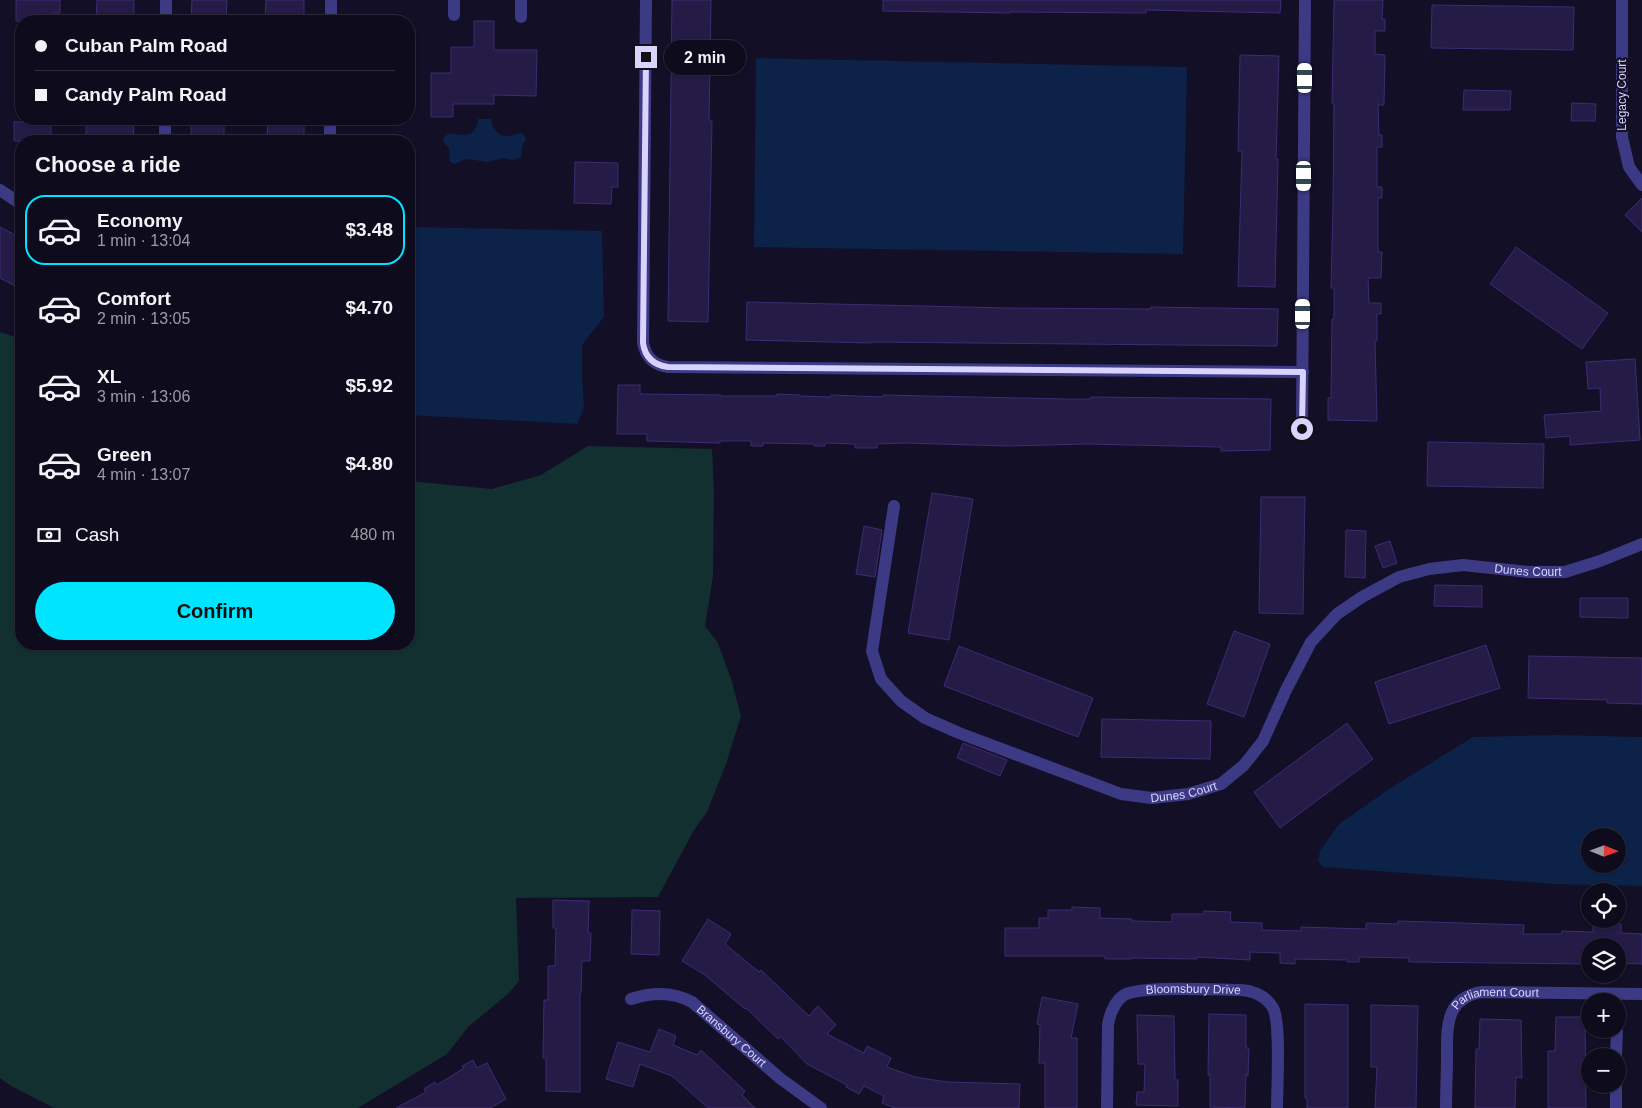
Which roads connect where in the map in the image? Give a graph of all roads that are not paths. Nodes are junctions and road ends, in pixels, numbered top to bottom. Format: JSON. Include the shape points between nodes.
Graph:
{"nodes":[{"id":1,"x":166,"y":0,"type":"edge"},
{"id":2,"x":331,"y":0,"type":"edge"},
{"id":3,"x":454,"y":0,"type":"edge"},
{"id":4,"x":521,"y":0,"type":"edge"},
{"id":5,"x":646,"y":0,"type":"edge"},
{"id":6,"x":1305,"y":0,"type":"edge"},
{"id":7,"x":1622,"y":0,"type":"edge"},
{"id":8,"x":166,"y":15,"type":"edge"},
{"id":9,"x":331,"y":15,"type":"edge"},
{"id":10,"x":454,"y":15,"type":"dead end"},
{"id":11,"x":521,"y":17,"type":"dead end"},
{"id":12,"x":1642,"y":185,"type":"edge"},
{"id":13,"x":0,"y":190,"type":"edge"},
{"id":14,"x":15,"y":201,"type":"edge"},
{"id":15,"x":1303,"y":372,"type":"junction"},
{"id":16,"x":1302,"y":429,"type":"dead end"},
{"id":17,"x":894,"y":506,"type":"dead end"},
{"id":18,"x":1642,"y":544,"type":"edge"},
{"id":19,"x":1642,"y":994,"type":"edge"},
{"id":20,"x":1581,"y":996,"type":"edge"},
{"id":21,"x":1626,"y":997,"type":"edge"},
{"id":22,"x":631,"y":999,"type":"dead end"},
{"id":23,"x":1616,"y":1093,"type":"edge"},
{"id":24,"x":821,"y":1108,"type":"edge"},
{"id":25,"x":1107,"y":1108,"type":"edge"},
{"id":26,"x":1276,"y":1108,"type":"edge"},
{"id":27,"x":1446,"y":1108,"type":"edge"},
{"id":28,"x":1616,"y":1108,"type":"edge"}],
"edges":[{"from":1,"to":8,"type":"street"},
{"from":2,"to":9,"type":"street"},
{"from":3,"to":10,"type":"street"},
{"from":4,"to":11,"type":"street"},
{"from":5,"to":15,"type":"street","via":[[643,343],[647,355],[656,364],[668,367]]},
{"from":6,"to":15,"type":"street"},
{"from":7,"to":12,"type":"street","name":"Legacy Court","via":[[1622,137],[1629,166]]},
{"from":13,"to":14,"type":"street"},
{"from":15,"to":16,"type":"street"},
{"from":17,"to":18,"type":"street","name":"Dunes Court","via":[[872,651],[881,678],[900,701],[925,718],[968,736],[1121,794],[1152,798],[1188,794],[1221,784],[1244,765],[1263,741],[1311,642],[1337,614],[1398,577],[1463,565],[1565,572]]},
{"from":19,"to":21,"type":"street","name":"Parliament Court"},
{"from":20,"to":27,"type":"street","name":"Parliament Court","via":[[1482,992],[1465,997],[1453,1009],[1447,1028]]},
{"from":22,"to":24,"type":"street","name":"Bransbury Court","via":[[662,993],[682,996],[781,1079]]},
{"from":23,"to":28,"type":"street"},
{"from":25,"to":26,"type":"street","name":"Bloomsbury Drive","via":[[1109,1015],[1119,1000],[1126,994],[1142,990],[1241,990],[1264,997],[1273,1008],[1277,1023]]}]}
